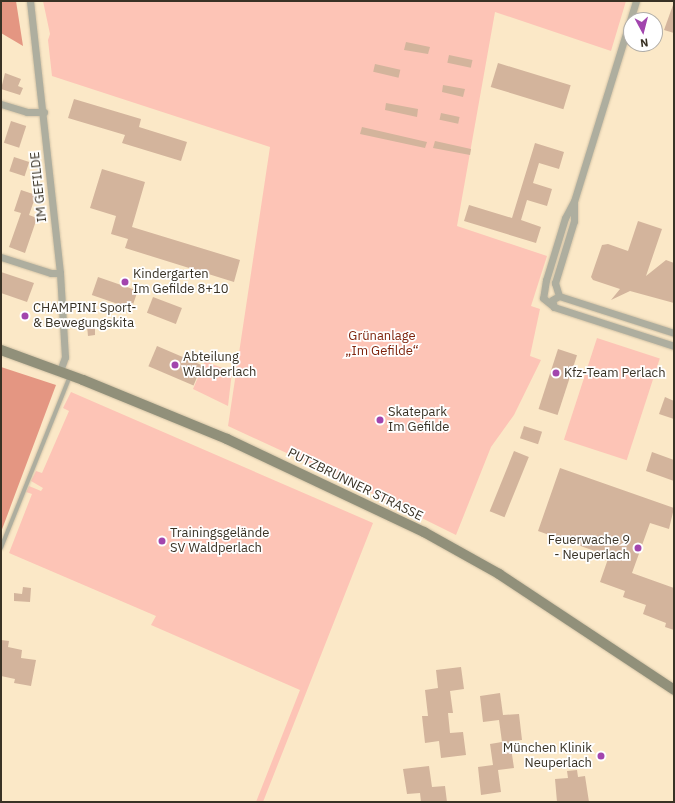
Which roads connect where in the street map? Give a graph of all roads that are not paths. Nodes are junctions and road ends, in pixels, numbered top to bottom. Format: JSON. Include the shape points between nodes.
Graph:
{"nodes":[{"id":1,"x":30,"y":1,"type":"edge"},
{"id":2,"x":636,"y":1,"type":"edge"},
{"id":3,"x":1,"y":104,"type":"edge"},
{"id":4,"x":44,"y":112,"type":"junction"},
{"id":5,"x":574,"y":201,"type":"junction"},
{"id":6,"x":1,"y":257,"type":"edge"},
{"id":7,"x":60,"y":273,"type":"junction"},
{"id":8,"x":559,"y":296,"type":"junction"},
{"id":9,"x":554,"y":307,"type":"junction"},
{"id":10,"x":674,"y":333,"type":"edge"},
{"id":11,"x":674,"y":346,"type":"edge"},
{"id":12,"x":1,"y":350,"type":"edge"},
{"id":13,"x":65,"y":373,"type":"junction"},
{"id":14,"x":1,"y":548,"type":"edge"},
{"id":15,"x":674,"y":690,"type":"edge"}],
"edges":[{"from":1,"to":4,"type":"street","name":"IM GEFILDE"},
{"from":2,"to":5,"type":"street"},
{"from":3,"to":4,"type":"street","via":[[27,112]]},
{"from":4,"to":7,"type":"street","name":"IM GEFILDE"},
{"from":5,"to":8,"type":"street","via":[[574,221],[555,283]]},
{"from":5,"to":9,"type":"street","via":[[565,218],[543,291],[543,298]]},
{"from":6,"to":7,"type":"street","via":[[51,274]]},
{"from":7,"to":13,"type":"street","name":"IM GEFILDE"},
{"from":8,"to":9,"type":"street","via":[[552,300]]},
{"from":8,"to":10,"type":"street"},
{"from":9,"to":11,"type":"street"},
{"from":12,"to":13,"type":"main road","name":"PUTZBRUNNER STRASSE"},
{"from":13,"to":14,"type":"lane"},
{"from":13,"to":15,"type":"main road","name":"PUTZBRUNNER STRASSE","via":[[234,442],[424,532],[499,574]]}]}
